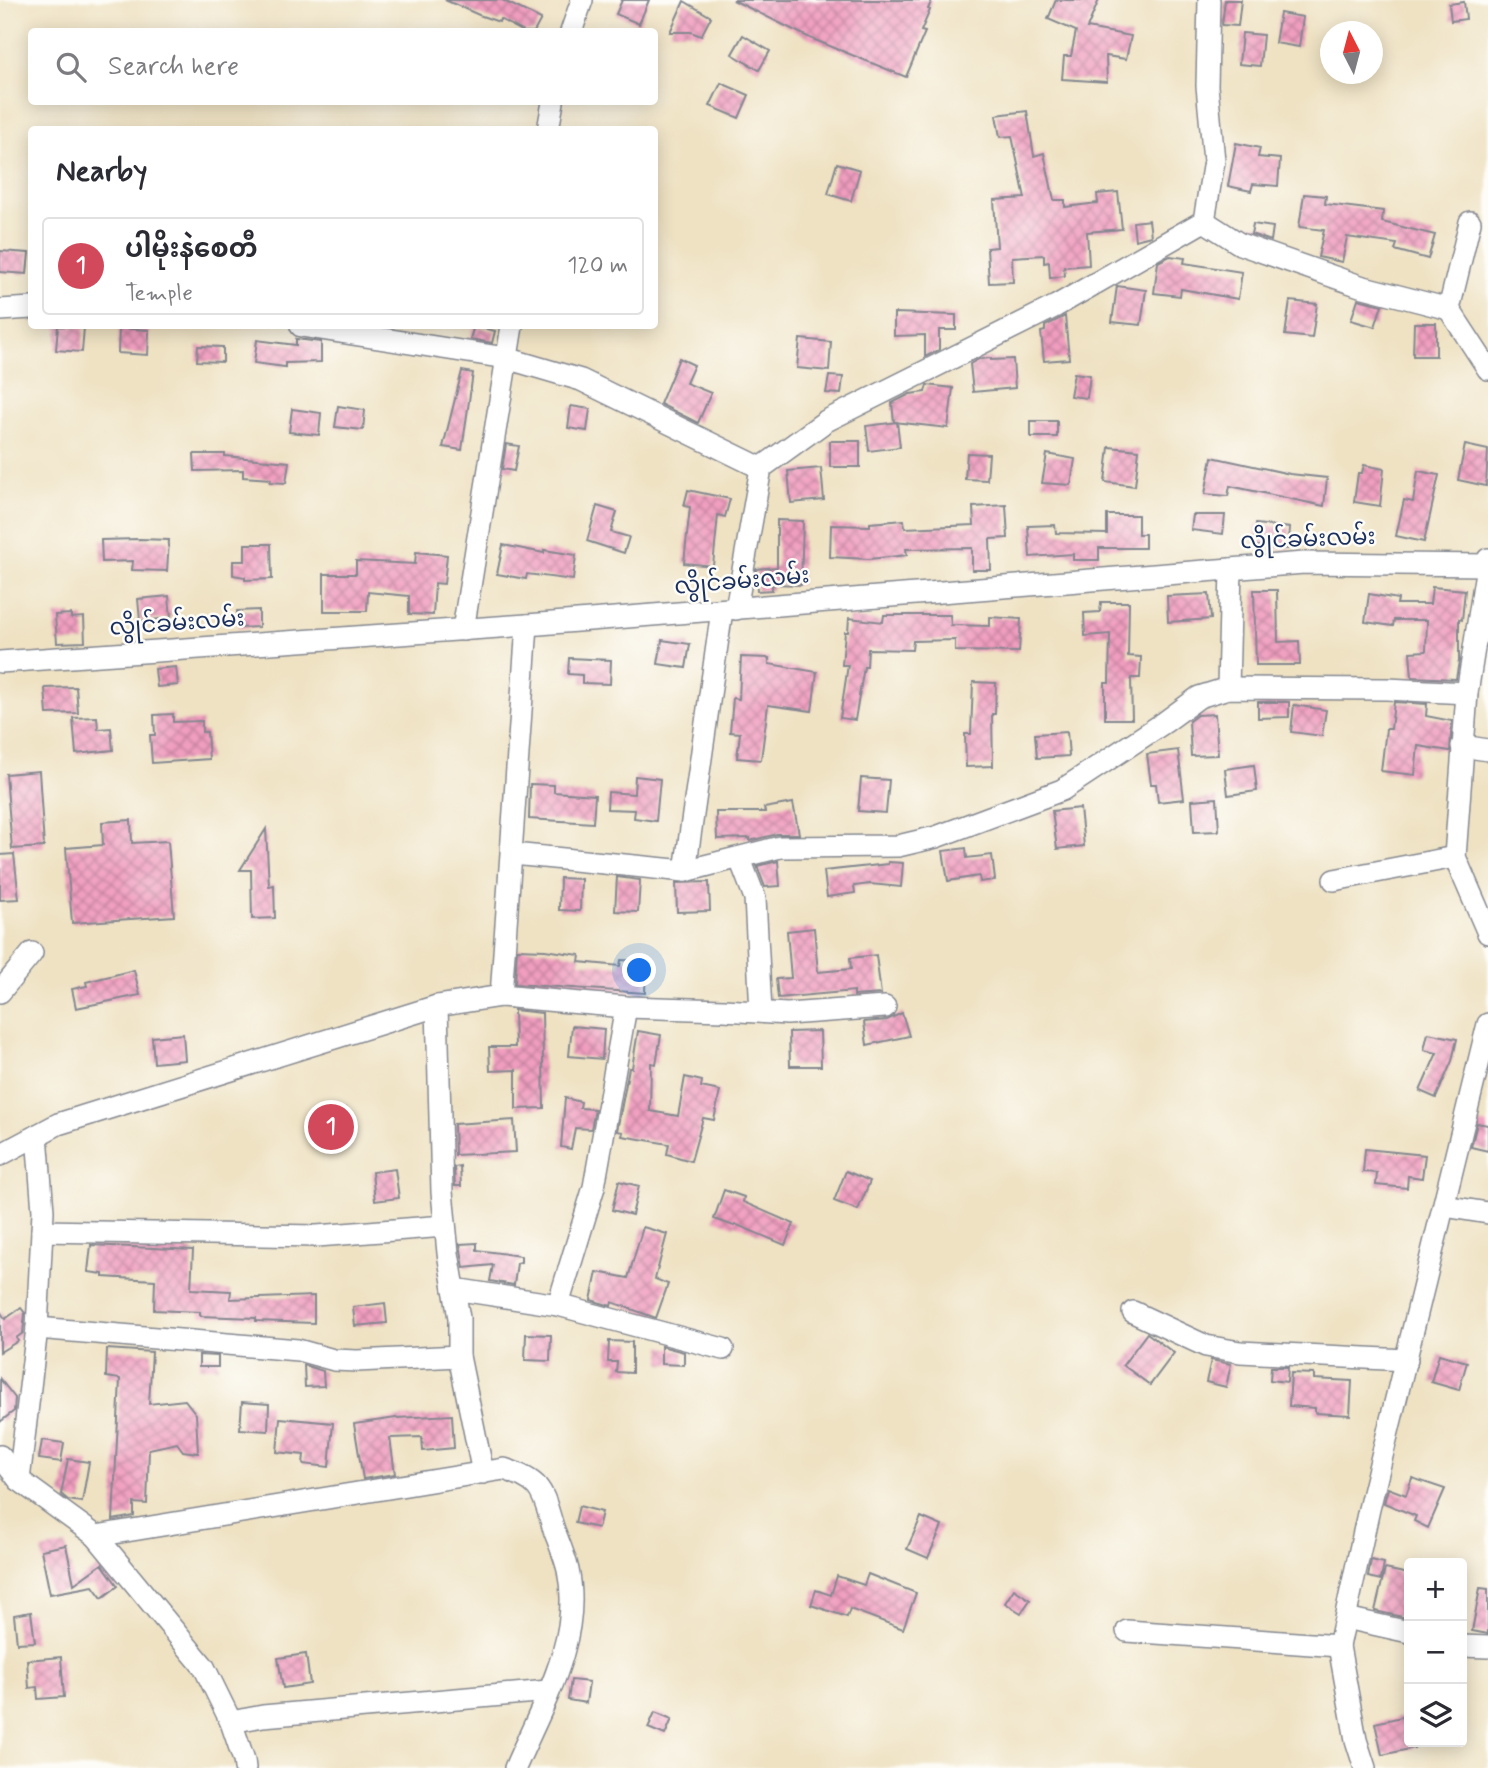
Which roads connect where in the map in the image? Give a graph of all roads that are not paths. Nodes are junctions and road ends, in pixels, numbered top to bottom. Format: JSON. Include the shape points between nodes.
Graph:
{"nodes":[{"id":1,"x":582,"y":0,"type":"edge"},
{"id":2,"x":1209,"y":0,"type":"edge"},
{"id":3,"x":572,"y":28,"type":"edge"},
{"id":4,"x":552,"y":105,"type":"edge"},
{"id":5,"x":549,"y":126,"type":"edge"},
{"id":6,"x":1204,"y":221,"type":"junction"},
{"id":7,"x":1470,"y":222,"type":"dead end"},
{"id":8,"x":28,"y":308,"type":"edge"},
{"id":9,"x":1449,"y":309,"type":"junction"},
{"id":10,"x":0,"y":310,"type":"edge"},
{"id":11,"x":320,"y":329,"type":"edge"},
{"id":12,"x":511,"y":329,"type":"edge"},
{"id":13,"x":506,"y":358,"type":"junction"},
{"id":14,"x":1488,"y":369,"type":"edge"},
{"id":15,"x":761,"y":468,"type":"junction"},
{"id":16,"x":1488,"y":563,"type":"edge"},
{"id":17,"x":1231,"y":569,"type":"junction"},
{"id":18,"x":729,"y":609,"type":"junction"},
{"id":19,"x":527,"y":625,"type":"junction"},
{"id":20,"x":463,"y":630,"type":"junction"},
{"id":21,"x":0,"y":662,"type":"edge"},
{"id":22,"x":1228,"y":688,"type":"junction"},
{"id":23,"x":1467,"y":693,"type":"junction"},
{"id":24,"x":1462,"y":746,"type":"junction"},
{"id":25,"x":1488,"y":750,"type":"edge"},
{"id":26,"x":513,"y":854,"type":"junction"},
{"id":27,"x":1455,"y":857,"type":"junction"},
{"id":28,"x":740,"y":859,"type":"junction"},
{"id":29,"x":685,"y":871,"type":"junction"},
{"id":30,"x":1334,"y":880,"type":"dead end"},
{"id":31,"x":1482,"y":905,"type":"edge"},
{"id":32,"x":1488,"y":933,"type":"edge"},
{"id":33,"x":32,"y":953,"type":"dead end"},
{"id":34,"x":0,"y":992,"type":"edge"},
{"id":35,"x":501,"y":996,"type":"junction"},
{"id":36,"x":437,"y":1006,"type":"junction"},
{"id":37,"x":626,"y":1007,"type":"junction"},
{"id":38,"x":885,"y":1007,"type":"dead end"},
{"id":39,"x":761,"y":1012,"type":"junction"},
{"id":40,"x":1488,"y":1024,"type":"edge"},
{"id":41,"x":37,"y":1135,"type":"junction"},
{"id":42,"x":0,"y":1155,"type":"edge"},
{"id":43,"x":1444,"y":1206,"type":"junction"},
{"id":44,"x":1488,"y":1213,"type":"edge"},
{"id":45,"x":445,"y":1226,"type":"junction"},
{"id":46,"x":42,"y":1231,"type":"junction"},
{"id":47,"x":454,"y":1289,"type":"junction"},
{"id":48,"x":558,"y":1304,"type":"junction"},
{"id":49,"x":1133,"y":1312,"type":"dead end"},
{"id":50,"x":37,"y":1328,"type":"junction"},
{"id":51,"x":723,"y":1349,"type":"dead end"},
{"id":52,"x":459,"y":1356,"type":"junction"},
{"id":53,"x":1407,"y":1360,"type":"junction"},
{"id":54,"x":0,"y":1456,"type":"edge"},
{"id":55,"x":483,"y":1473,"type":"junction"},
{"id":56,"x":19,"y":1480,"type":"junction"},
{"id":57,"x":96,"y":1536,"type":"junction"},
{"id":58,"x":1346,"y":1618,"type":"junction"},
{"id":59,"x":1127,"y":1631,"type":"dead end"},
{"id":60,"x":1404,"y":1631,"type":"edge"},
{"id":61,"x":1339,"y":1646,"type":"junction"},
{"id":62,"x":1467,"y":1646,"type":"edge"},
{"id":63,"x":1488,"y":1647,"type":"edge"},
{"id":64,"x":548,"y":1691,"type":"junction"},
{"id":65,"x":231,"y":1722,"type":"junction"},
{"id":66,"x":245,"y":1768,"type":"edge"},
{"id":67,"x":514,"y":1768,"type":"edge"},
{"id":68,"x":1365,"y":1768,"type":"edge"}],
"edges":[{"from":1,"to":3,"type":"street"},
{"from":2,"to":6,"type":"street","via":[[1207,86],[1214,161]]},
{"from":4,"to":5,"type":"street"},
{"from":6,"to":9,"type":"street","via":[[1240,244],[1360,286]]},
{"from":6,"to":15,"type":"street","via":[[1056,306],[826,421]]},
{"from":7,"to":9,"type":"street"},
{"from":8,"to":10,"type":"street"},
{"from":9,"to":14,"type":"street"},
{"from":11,"to":13,"type":"street"},
{"from":12,"to":13,"type":"street"},
{"from":13,"to":15,"type":"street","via":[[581,380]]},
{"from":13,"to":20,"type":"street"},
{"from":15,"to":18,"type":"street"},
{"from":16,"to":17,"type":"street","name":"လွိုင်ခမ်းလမ်း","via":[[1304,563]]},
{"from":16,"to":23,"type":"street"},
{"from":17,"to":18,"type":"street","name":"လွိုင်ခမ်းလမ်း"},
{"from":17,"to":22,"type":"street"},
{"from":18,"to":19,"type":"street","name":"လွိုင်ခမ်းလမ်း"},
{"from":18,"to":29,"type":"street"},
{"from":19,"to":20,"type":"street","name":"လွိုင်ခမ်းလမ်း"},
{"from":19,"to":26,"type":"street"},
{"from":20,"to":21,"type":"street","name":"လွိုင်ခမ်းလမ်း"},
{"from":22,"to":23,"type":"street"},
{"from":22,"to":28,"type":"street","via":[[1199,697],[1062,790],[936,837],[898,846],[780,847]]},
{"from":23,"to":24,"type":"street"},
{"from":24,"to":25,"type":"street"},
{"from":24,"to":27,"type":"street"},
{"from":26,"to":29,"type":"street"},
{"from":26,"to":35,"type":"street"},
{"from":27,"to":30,"type":"street"},
{"from":27,"to":31,"type":"street"},
{"from":28,"to":29,"type":"street"},
{"from":28,"to":39,"type":"street","via":[[755,898]]},
{"from":31,"to":32,"type":"street"},
{"from":33,"to":34,"type":"street"},
{"from":35,"to":36,"type":"street"},
{"from":35,"to":37,"type":"street"},
{"from":36,"to":41,"type":"street","via":[[58,1124]]},
{"from":36,"to":45,"type":"street"},
{"from":37,"to":39,"type":"street"},
{"from":37,"to":48,"type":"street","via":[[594,1187]]},
{"from":38,"to":39,"type":"street"},
{"from":40,"to":43,"type":"street"},
{"from":41,"to":42,"type":"street"},
{"from":41,"to":46,"type":"street"},
{"from":43,"to":44,"type":"street"},
{"from":43,"to":53,"type":"street"},
{"from":45,"to":46,"type":"street","via":[[317,1236]]},
{"from":45,"to":47,"type":"street"},
{"from":46,"to":50,"type":"street"},
{"from":47,"to":48,"type":"street"},
{"from":47,"to":52,"type":"street"},
{"from":48,"to":51,"type":"street"},
{"from":49,"to":53,"type":"street","via":[[1206,1346],[1240,1352]]},
{"from":50,"to":52,"type":"street","via":[[298,1350],[357,1362]]},
{"from":50,"to":56,"type":"street"},
{"from":52,"to":55,"type":"street"},
{"from":53,"to":58,"type":"street"},
{"from":54,"to":56,"type":"street"},
{"from":55,"to":57,"type":"street"},
{"from":55,"to":64,"type":"street","via":[[504,1469],[540,1487],[568,1571],[571,1616],[566,1647]]},
{"from":56,"to":57,"type":"street"},
{"from":57,"to":65,"type":"street","via":[[204,1667]]},
{"from":58,"to":60,"type":"street"},
{"from":58,"to":61,"type":"street"},
{"from":59,"to":61,"type":"street"},
{"from":61,"to":68,"type":"street"},
{"from":62,"to":63,"type":"street"},
{"from":64,"to":65,"type":"street"},
{"from":64,"to":67,"type":"street"},
{"from":65,"to":66,"type":"street"}]}
